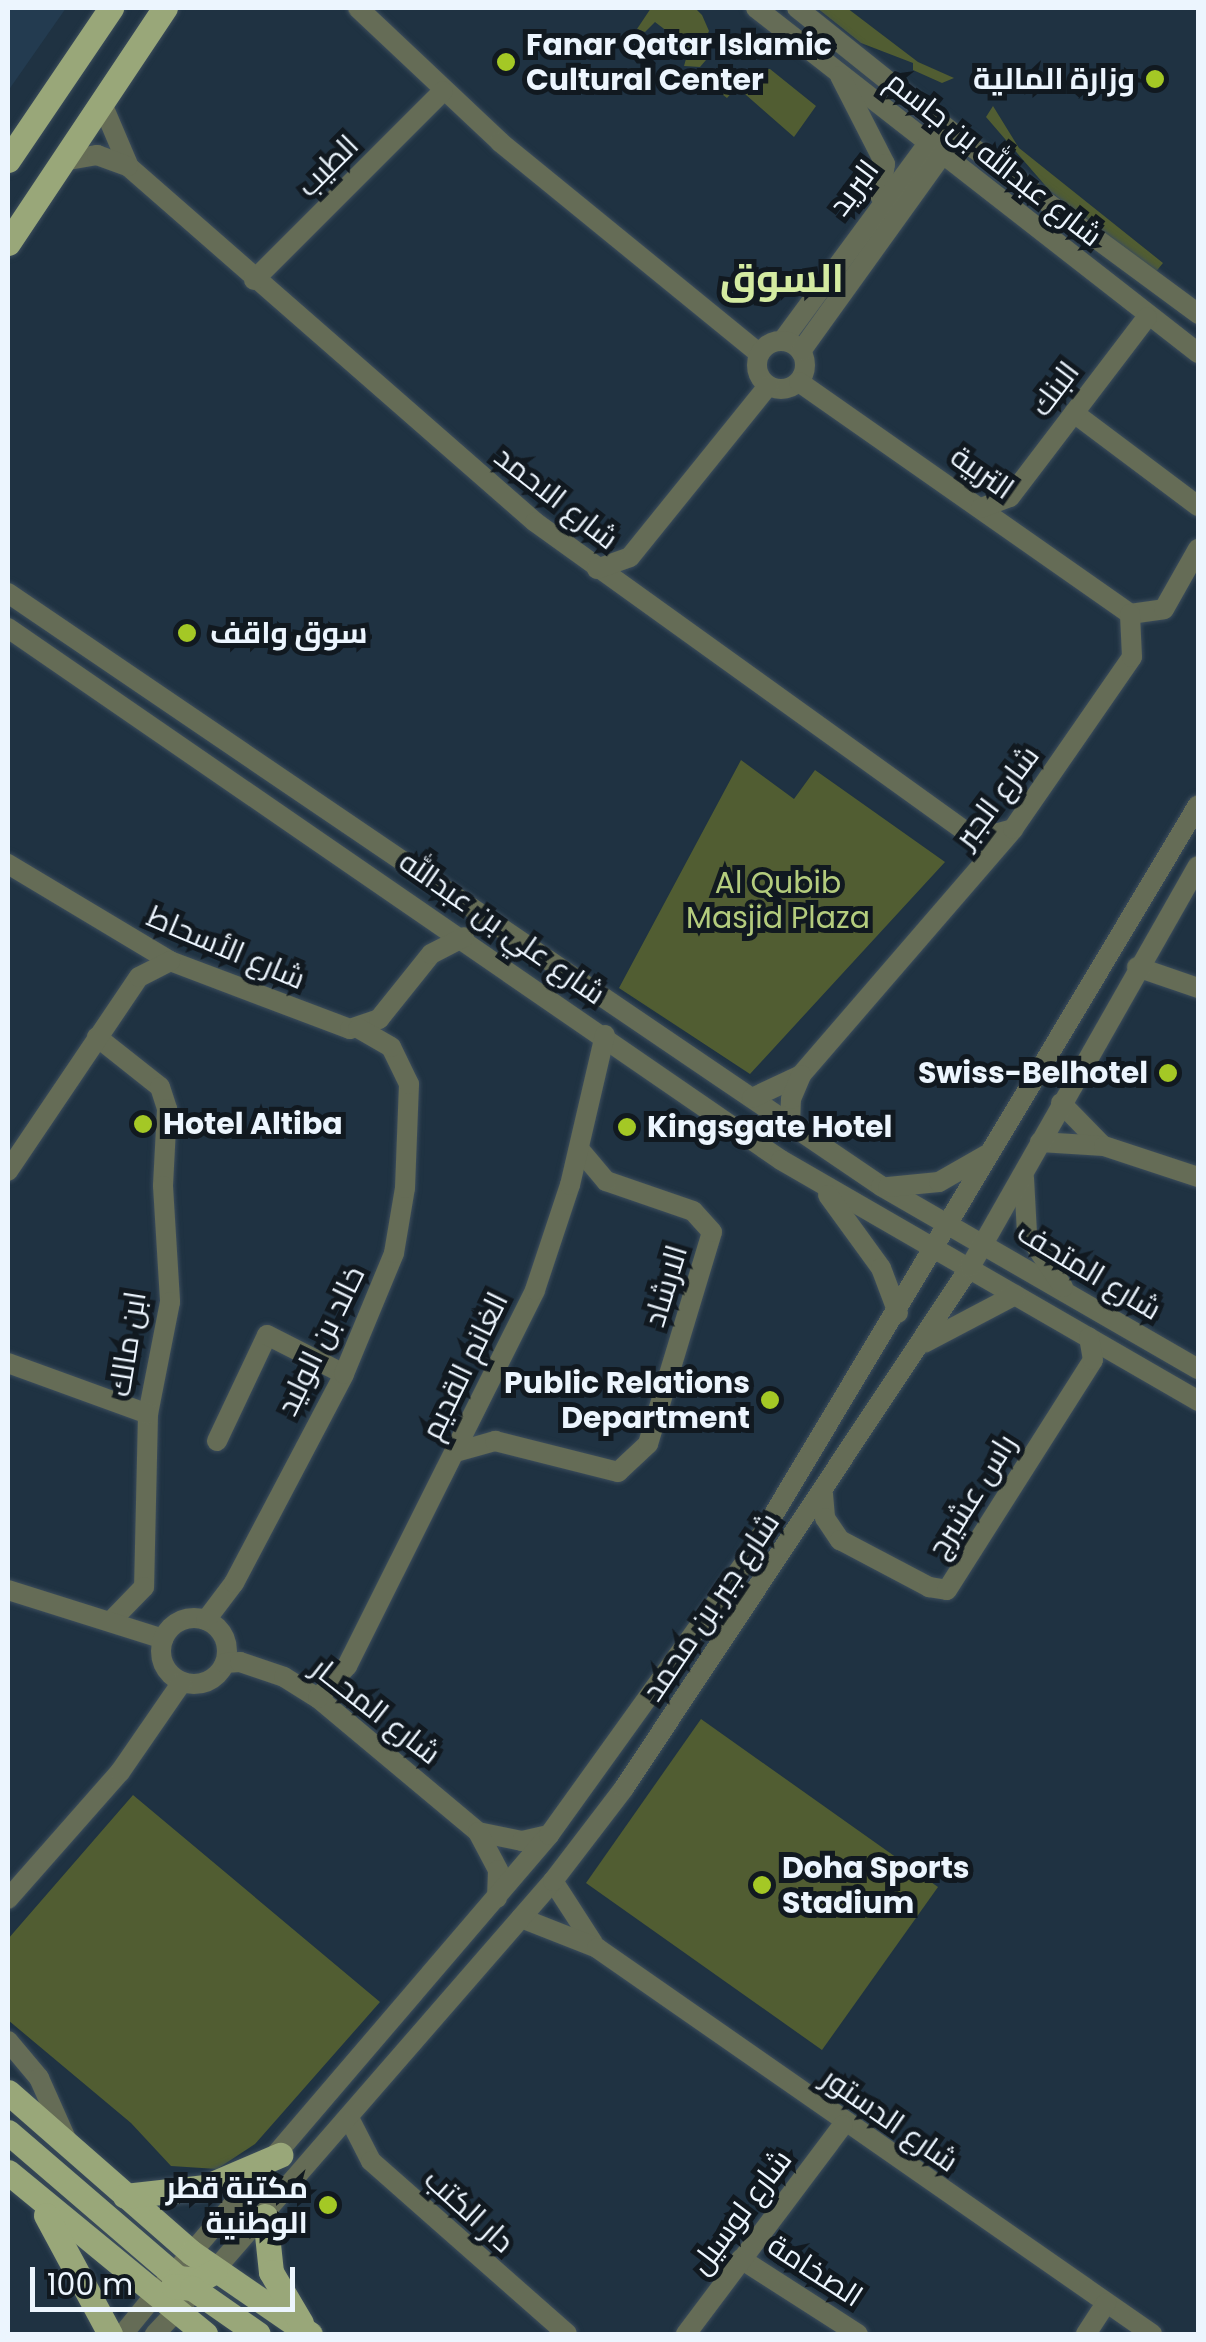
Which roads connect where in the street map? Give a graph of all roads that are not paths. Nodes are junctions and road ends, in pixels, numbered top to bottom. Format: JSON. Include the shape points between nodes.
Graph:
{"nodes":[{"id":1,"x":112,"y":8,"type":"edge"},
{"id":2,"x":166,"y":8,"type":"edge"},
{"id":3,"x":358,"y":8,"type":"edge"},
{"id":4,"x":756,"y":8,"type":"edge"},
{"id":5,"x":797,"y":8,"type":"edge"},
{"id":6,"x":840,"y":76,"type":"junction"},
{"id":7,"x":443,"y":91,"type":"junction"},
{"id":8,"x":103,"y":106,"type":"junction"},
{"id":9,"x":949,"y":130,"type":"junction"},
{"id":10,"x":934,"y":150,"type":"junction"},
{"id":11,"x":8,"y":160,"type":"edge"},
{"id":12,"x":63,"y":162,"type":"junction"},
{"id":13,"x":129,"y":166,"type":"junction"},
{"id":14,"x":970,"y":179,"type":"junction"},
{"id":15,"x":921,"y":183,"type":"junction"},
{"id":16,"x":875,"y":208,"type":"junction"},
{"id":17,"x":8,"y":243,"type":"edge"},
{"id":18,"x":254,"y":280,"type":"junction"},
{"id":19,"x":1198,"y":314,"type":"edge"},
{"id":20,"x":1147,"y":317,"type":"junction"},
{"id":21,"x":792,"y":346,"type":"junction"},
{"id":22,"x":759,"y":353,"type":"junction"},
{"id":23,"x":1198,"y":353,"type":"edge"},
{"id":24,"x":798,"y":382,"type":"junction"},
{"id":25,"x":768,"y":386,"type":"junction"},
{"id":26,"x":1074,"y":414,"type":"junction"},
{"id":27,"x":1010,"y":497,"type":"junction"},
{"id":28,"x":1198,"y":506,"type":"edge"},
{"id":29,"x":981,"y":508,"type":"junction"},
{"id":30,"x":1010,"y":530,"type":"junction"},
{"id":31,"x":1198,"y":549,"type":"edge"},
{"id":32,"x":630,"y":557,"type":"junction"},
{"id":33,"x":597,"y":569,"type":"junction"},
{"id":34,"x":627,"y":592,"type":"junction"},
{"id":35,"x":8,"y":593,"type":"edge"},
{"id":36,"x":1130,"y":614,"type":"junction"},
{"id":37,"x":8,"y":628,"type":"edge"},
{"id":38,"x":1198,"y":805,"type":"edge"},
{"id":39,"x":1013,"y":829,"type":"junction"},
{"id":40,"x":976,"y":839,"type":"junction"},
{"id":41,"x":8,"y":864,"type":"edge"},
{"id":42,"x":1198,"y":866,"type":"edge"},
{"id":43,"x":976,"y":876,"type":"junction"},
{"id":44,"x":464,"y":937,"type":"junction"},
{"id":45,"x":134,"y":944,"type":"junction"},
{"id":46,"x":170,"y":962,"type":"junction"},
{"id":47,"x":1137,"y":967,"type":"junction"},
{"id":48,"x":139,"y":977,"type":"junction"},
{"id":49,"x":1198,"y":988,"type":"edge"},
{"id":50,"x":358,"y":1028,"type":"junction"},
{"id":51,"x":605,"y":1035,"type":"junction"},
{"id":52,"x":98,"y":1038,"type":"junction"},
{"id":53,"x":801,"y":1074,"type":"junction"},
{"id":54,"x":752,"y":1098,"type":"junction"},
{"id":55,"x":1061,"y":1103,"type":"junction"},
{"id":56,"x":790,"y":1126,"type":"junction"},
{"id":57,"x":1040,"y":1142,"type":"junction"},
{"id":58,"x":1104,"y":1146,"type":"junction"},
{"id":59,"x":995,"y":1148,"type":"junction"},
{"id":60,"x":579,"y":1149,"type":"junction"},
{"id":61,"x":8,"y":1170,"type":"edge"},
{"id":62,"x":1024,"y":1171,"type":"junction"},
{"id":63,"x":1198,"y":1178,"type":"edge"},
{"id":64,"x":606,"y":1181,"type":"junction"},
{"id":65,"x":814,"y":1182,"type":"junction"},
{"id":66,"x":881,"y":1186,"type":"junction"},
{"id":67,"x":568,"y":1190,"type":"junction"},
{"id":68,"x":950,"y":1224,"type":"junction"},
{"id":69,"x":984,"y":1244,"type":"junction"},
{"id":70,"x":937,"y":1247,"type":"junction"},
{"id":71,"x":970,"y":1267,"type":"junction"},
{"id":72,"x":1015,"y":1295,"type":"junction"},
{"id":73,"x":1070,"y":1297,"type":"junction"},
{"id":74,"x":898,"y":1313,"type":"junction"},
{"id":75,"x":1089,"y":1338,"type":"junction"},
{"id":76,"x":914,"y":1350,"type":"junction"},
{"id":77,"x":8,"y":1363,"type":"edge"},
{"id":78,"x":1198,"y":1369,"type":"edge"},
{"id":79,"x":344,"y":1374,"type":"junction"},
{"id":80,"x":1198,"y":1401,"type":"edge"},
{"id":81,"x":148,"y":1414,"type":"junction"},
{"id":82,"x":475,"y":1414,"type":"junction"},
{"id":83,"x":217,"y":1441,"type":"dead end"},
{"id":84,"x":495,"y":1441,"type":"junction"},
{"id":85,"x":456,"y":1452,"type":"junction"},
{"id":86,"x":823,"y":1494,"type":"junction"},
{"id":87,"x":8,"y":1590,"type":"edge"},
{"id":88,"x":114,"y":1618,"type":"junction"},
{"id":89,"x":206,"y":1620,"type":"junction"},
{"id":90,"x":163,"y":1639,"type":"junction"},
{"id":91,"x":226,"y":1664,"type":"junction"},
{"id":92,"x":182,"y":1682,"type":"junction"},
{"id":93,"x":318,"y":1698,"type":"junction"},
{"id":94,"x":478,"y":1832,"type":"junction"},
{"id":95,"x":549,"y":1836,"type":"junction"},
{"id":96,"x":553,"y":1881,"type":"junction"},
{"id":97,"x":8,"y":1898,"type":"edge"},
{"id":98,"x":498,"y":1898,"type":"junction"},
{"id":99,"x":521,"y":1918,"type":"junction"},
{"id":100,"x":597,"y":1948,"type":"junction"},
{"id":101,"x":8,"y":2041,"type":"edge"},
{"id":102,"x":8,"y":2092,"type":"edge"},
{"id":103,"x":349,"y":2118,"type":"junction"},
{"id":104,"x":844,"y":2125,"type":"junction"},
{"id":105,"x":8,"y":2132,"type":"edge"},
{"id":106,"x":70,"y":2147,"type":"junction"},
{"id":107,"x":280,"y":2154,"type":"junction"},
{"id":108,"x":8,"y":2172,"type":"edge"},
{"id":109,"x":33,"y":2194,"type":"junction"},
{"id":110,"x":125,"y":2196,"type":"junction"},
{"id":111,"x":265,"y":2216,"type":"junction"},
{"id":112,"x":192,"y":2253,"type":"junction"},
{"id":113,"x":742,"y":2259,"type":"junction"},
{"id":114,"x":214,"y":2271,"type":"junction"},
{"id":115,"x":173,"y":2274,"type":"junction"},
{"id":116,"x":196,"y":2291,"type":"junction"},
{"id":117,"x":154,"y":2296,"type":"junction"},
{"id":118,"x":1106,"y":2303,"type":"junction"},
{"id":119,"x":175,"y":2313,"type":"junction"},
{"id":120,"x":110,"y":2334,"type":"edge"},
{"id":121,"x":122,"y":2334,"type":"edge"},
{"id":122,"x":154,"y":2334,"type":"edge"},
{"id":123,"x":205,"y":2334,"type":"edge"},
{"id":124,"x":258,"y":2334,"type":"edge"},
{"id":125,"x":310,"y":2334,"type":"edge"},
{"id":126,"x":566,"y":2334,"type":"edge"},
{"id":127,"x":686,"y":2334,"type":"edge"},
{"id":128,"x":856,"y":2334,"type":"edge"},
{"id":129,"x":1086,"y":2334,"type":"edge"},
{"id":130,"x":1152,"y":2334,"type":"edge"}],
"edges":[{"from":1,"to":11,"type":"main road"},
{"from":2,"to":8,"type":"main road"},
{"from":3,"to":7,"type":"street"},
{"from":4,"to":6,"type":"street","name":"شارع عبدالله بن جاسم"},
{"from":5,"to":9,"type":"street","name":"شارع عبدالله بن جاسم"},
{"from":6,"to":10,"type":"street","name":"شارع عبدالله بن جاسم"},
{"from":6,"to":16,"type":"street","via":[[886,164]]},
{"from":7,"to":18,"type":"street","name":"الطيب"},
{"from":7,"to":22,"type":"street"},
{"from":8,"to":12,"type":"main road"},
{"from":8,"to":13,"type":"street","name":"شارع الاحمد"},
{"from":9,"to":10,"type":"street","name":"البريد"},
{"from":9,"to":19,"type":"street","name":"شارع عبدالله بن جاسم"},
{"from":10,"to":14,"type":"street","name":"شارع عبدالله بن جاسم"},
{"from":10,"to":15,"type":"street","name":"البريد"},
{"from":10,"to":16,"type":"street","name":"البريد"},
{"from":12,"to":13,"type":"street","via":[[97,156]]},
{"from":12,"to":17,"type":"main road"},
{"from":13,"to":18,"type":"street","name":"شارع الاحمد"},
{"from":14,"to":15,"type":"street"},
{"from":14,"to":20,"type":"street","name":"شارع عبدالله بن جاسم"},
{"from":15,"to":21,"type":"street","name":"البريد"},
{"from":16,"to":21,"type":"street","name":"البريد"},
{"from":18,"to":33,"type":"street","name":"شارع الاحمد","via":[[425,432]]},
{"from":20,"to":23,"type":"street","name":"شارع عبدالله بن جاسم"},
{"from":20,"to":26,"type":"street","name":"البنك"},
{"from":21,"to":22,"type":"street"},
{"from":21,"to":24,"type":"street","via":[[805,367]]},
{"from":22,"to":25,"type":"street","via":[[756,367]]},
{"from":24,"to":25,"type":"street","via":[[784,389]]},
{"from":24,"to":29,"type":"street","name":"التربية"},
{"from":25,"to":32,"type":"street"},
{"from":26,"to":27,"type":"street","name":"البنك"},
{"from":26,"to":28,"type":"street"},
{"from":27,"to":29,"type":"street"},
{"from":27,"to":30,"type":"street"},
{"from":29,"to":30,"type":"street","name":"التربية"},
{"from":30,"to":36,"type":"street","name":"التربية"},
{"from":31,"to":36,"type":"street","via":[[1164,609]]},
{"from":32,"to":33,"type":"street"},
{"from":32,"to":34,"type":"street"},
{"from":33,"to":34,"type":"street","name":"شارع الاحمد"},
{"from":34,"to":40,"type":"street","name":"شارع الاحمد"},
{"from":35,"to":54,"type":"street","name":"شارع علي بن عبدالله"},
{"from":36,"to":39,"type":"street","name":"شارع الجبر","via":[[1132,657]]},
{"from":37,"to":44,"type":"street","name":"شارع علي بن عبدالله"},
{"from":38,"to":59,"type":"street"},
{"from":39,"to":40,"type":"street"},
{"from":39,"to":43,"type":"street","name":"شارع الجبر"},
{"from":40,"to":43,"type":"street"},
{"from":41,"to":45,"type":"street","name":"شارع الأسحاط"},
{"from":42,"to":47,"type":"street","name":"شارع جبر بن محمد"},
{"from":43,"to":53,"type":"street","name":"شارع الجبر"},
{"from":44,"to":50,"type":"street","via":[[430,954],[379,1019]]},
{"from":44,"to":51,"type":"street","name":"شارع علي بن عبدالله"},
{"from":45,"to":46,"type":"street","name":"شارع الأسحاط"},
{"from":45,"to":48,"type":"street"},
{"from":46,"to":48,"type":"street"},
{"from":46,"to":50,"type":"street","name":"شارع الأسحاط"},
{"from":47,"to":49,"type":"street"},
{"from":47,"to":55,"type":"street","name":"شارع جبر بن محمد"},
{"from":48,"to":52,"type":"street"},
{"from":50,"to":79,"type":"street","name":"خالد بن الوليد","via":[[381,1038],[401,1062],[410,1106],[394,1253]]},
{"from":51,"to":60,"type":"street","name":"الغانم القديم"},
{"from":51,"to":65,"type":"street","name":"شارع علي بن عبدالله"},
{"from":52,"to":61,"type":"street"},
{"from":52,"to":81,"type":"street","name":"ابن مالك","via":[[160,1087],[167,1110],[163,1186],[170,1302]]},
{"from":53,"to":54,"type":"street","name":"شارع الجبر"},
{"from":53,"to":56,"type":"street","name":"شارع الجبر","via":[[790,1100]]},
{"from":54,"to":56,"type":"street","name":"شارع علي بن عبدالله"},
{"from":55,"to":57,"type":"street","name":"شارع جبر بن محمد"},
{"from":55,"to":58,"type":"street"},
{"from":56,"to":66,"type":"street","name":"شارع علي بن عبدالله"},
{"from":57,"to":58,"type":"street"},
{"from":57,"to":62,"type":"street","name":"شارع جبر بن محمد"},
{"from":58,"to":63,"type":"street"},
{"from":59,"to":66,"type":"street","via":[[939,1182]]},
{"from":59,"to":68,"type":"street"},
{"from":60,"to":64,"type":"street"},
{"from":60,"to":67,"type":"street","name":"الغانم القديم"},
{"from":62,"to":69,"type":"street","name":"شارع جبر بن محمد"},
{"from":62,"to":73,"type":"street","via":[[1027,1233]]},
{"from":64,"to":67,"type":"street"},
{"from":64,"to":84,"type":"street","name":"الارشاد","via":[[693,1210],[712,1232],[653,1430],[628,1467],[613,1472]]},
{"from":65,"to":70,"type":"street","name":"شارع علي بن عبدالله"},
{"from":65,"to":74,"type":"street","via":[[862,1237]]},
{"from":66,"to":68,"type":"street","name":"شارع علي بن عبدالله"},
{"from":67,"to":82,"type":"street","name":"الغانم القديم","via":[[535,1290]]},
{"from":68,"to":69,"type":"street","name":"شارع المتحف"},
{"from":68,"to":70,"type":"street","name":"شارع جبر بن محمد"},
{"from":69,"to":71,"type":"street","name":"شارع جبر بن محمد"},
{"from":69,"to":73,"type":"street","name":"شارع المتحف"},
{"from":70,"to":71,"type":"street","name":"شارع علي بن عبدالله"},
{"from":70,"to":74,"type":"street","name":"شارع جبر بن محمد"},
{"from":71,"to":72,"type":"street","name":"شارع المتحف"},
{"from":71,"to":76,"type":"street","name":"شارع جبر بن محمد"},
{"from":72,"to":75,"type":"street","name":"شارع المتحف"},
{"from":72,"to":76,"type":"street"},
{"from":73,"to":78,"type":"street","name":"شارع المتحف"},
{"from":74,"to":95,"type":"street","name":"شارع جبر بن محمد","via":[[744,1564]]},
{"from":75,"to":80,"type":"street","name":"شارع المتحف"},
{"from":75,"to":86,"type":"street","name":"راس عشيرج","via":[[1093,1360],[947,1590],[928,1588],[840,1540],[825,1518]]},
{"from":76,"to":86,"type":"street","name":"شارع جبر بن محمد"},
{"from":77,"to":81,"type":"street"},
{"from":79,"to":83,"type":"street","via":[[266,1336]]},
{"from":79,"to":89,"type":"street","name":"خالد بن الوليد","via":[[234,1584]]},
{"from":81,"to":88,"type":"street","name":"ابن مالك","via":[[144,1587]]},
{"from":82,"to":84,"type":"street"},
{"from":82,"to":85,"type":"street","name":"الغانم القديم"},
{"from":84,"to":85,"type":"street"},
{"from":85,"to":93,"type":"street","name":"الغانم القديم","via":[[347,1666]]},
{"from":86,"to":96,"type":"street","name":"شارع جبر بن محمد","via":[[624,1788]]},
{"from":87,"to":88,"type":"street"},
{"from":88,"to":90,"type":"street"},
{"from":89,"to":90,"type":"street","via":[[180,1620]]},
{"from":89,"to":91,"type":"street","via":[[225,1638]]},
{"from":90,"to":92,"type":"street","via":[[163,1664]]},
{"from":91,"to":92,"type":"street","via":[[208,1682]]},
{"from":91,"to":93,"type":"street","name":"شارع المحــار","via":[[240,1662],[284,1678]]},
{"from":92,"to":97,"type":"street","via":[[120,1772]]},
{"from":93,"to":94,"type":"street","name":"شارع المحــار"},
{"from":94,"to":95,"type":"street","name":"شارع المحــار","via":[[522,1842]]},
{"from":94,"to":98,"type":"street","name":"شارع المحــار","via":[[498,1870]]},
{"from":95,"to":98,"type":"street","name":"شارع جبر بن محمد"},
{"from":96,"to":99,"type":"street","name":"شارع جبر بن محمد"},
{"from":96,"to":100,"type":"street","name":"شارع الدستور"},
{"from":98,"to":107,"type":"street","name":"شارع جبر بن محمد"},
{"from":99,"to":100,"type":"street","name":"شارع الدستور"},
{"from":99,"to":103,"type":"street","name":"شارع جبر بن محمد"},
{"from":100,"to":104,"type":"street","name":"شارع الدستور"},
{"from":101,"to":106,"type":"street","via":[[40,2078]]},
{"from":102,"to":106,"type":"main road"},
{"from":103,"to":111,"type":"street","name":"شارع جبر بن محمد"},
{"from":103,"to":126,"type":"street","name":"دار الكتب","via":[[370,2161]]},
{"from":104,"to":113,"type":"street","name":"شارع لوسيل"},
{"from":104,"to":118,"type":"street","name":"شارع الدستور"},
{"from":105,"to":115,"type":"main road"},
{"from":106,"to":110,"type":"main road"},
{"from":107,"to":110,"type":"main road","via":[[218,2183]]},
{"from":107,"to":112,"type":"street","name":"شارع جبر بن محمد"},
{"from":108,"to":109,"type":"main road"},
{"from":109,"to":117,"type":"main road"},
{"from":109,"to":120,"type":"main road"},
{"from":110,"to":112,"type":"main road"},
{"from":111,"to":114,"type":"street","name":"شارع جبر بن محمد"},
{"from":111,"to":125,"type":"main road","via":[[271,2272]]},
{"from":112,"to":114,"type":"main road"},
{"from":112,"to":115,"type":"street","name":"شارع جبر بن محمد"},
{"from":113,"to":127,"type":"street","name":"شارع لوسيل"},
{"from":113,"to":128,"type":"street","name":"الصخامة"},
{"from":114,"to":115,"type":"main road","via":[[192,2281]]},
{"from":114,"to":116,"type":"street","name":"شارع جبر بن محمد"},
{"from":114,"to":125,"type":"main road"},
{"from":115,"to":117,"type":"street","name":"شارع جبر بن محمد"},
{"from":116,"to":117,"type":"main road","via":[[174,2285]]},
{"from":116,"to":119,"type":"street","name":"شارع جبر بن محمد"},
{"from":116,"to":124,"type":"main road"},
{"from":117,"to":119,"type":"main road"},
{"from":117,"to":121,"type":"street","name":"شارع جبر بن محمد"},
{"from":118,"to":129,"type":"street"},
{"from":118,"to":130,"type":"street","name":"شارع الدستور"},
{"from":119,"to":122,"type":"street","name":"شارع جبر بن محمد"},
{"from":119,"to":123,"type":"main road"}]}
